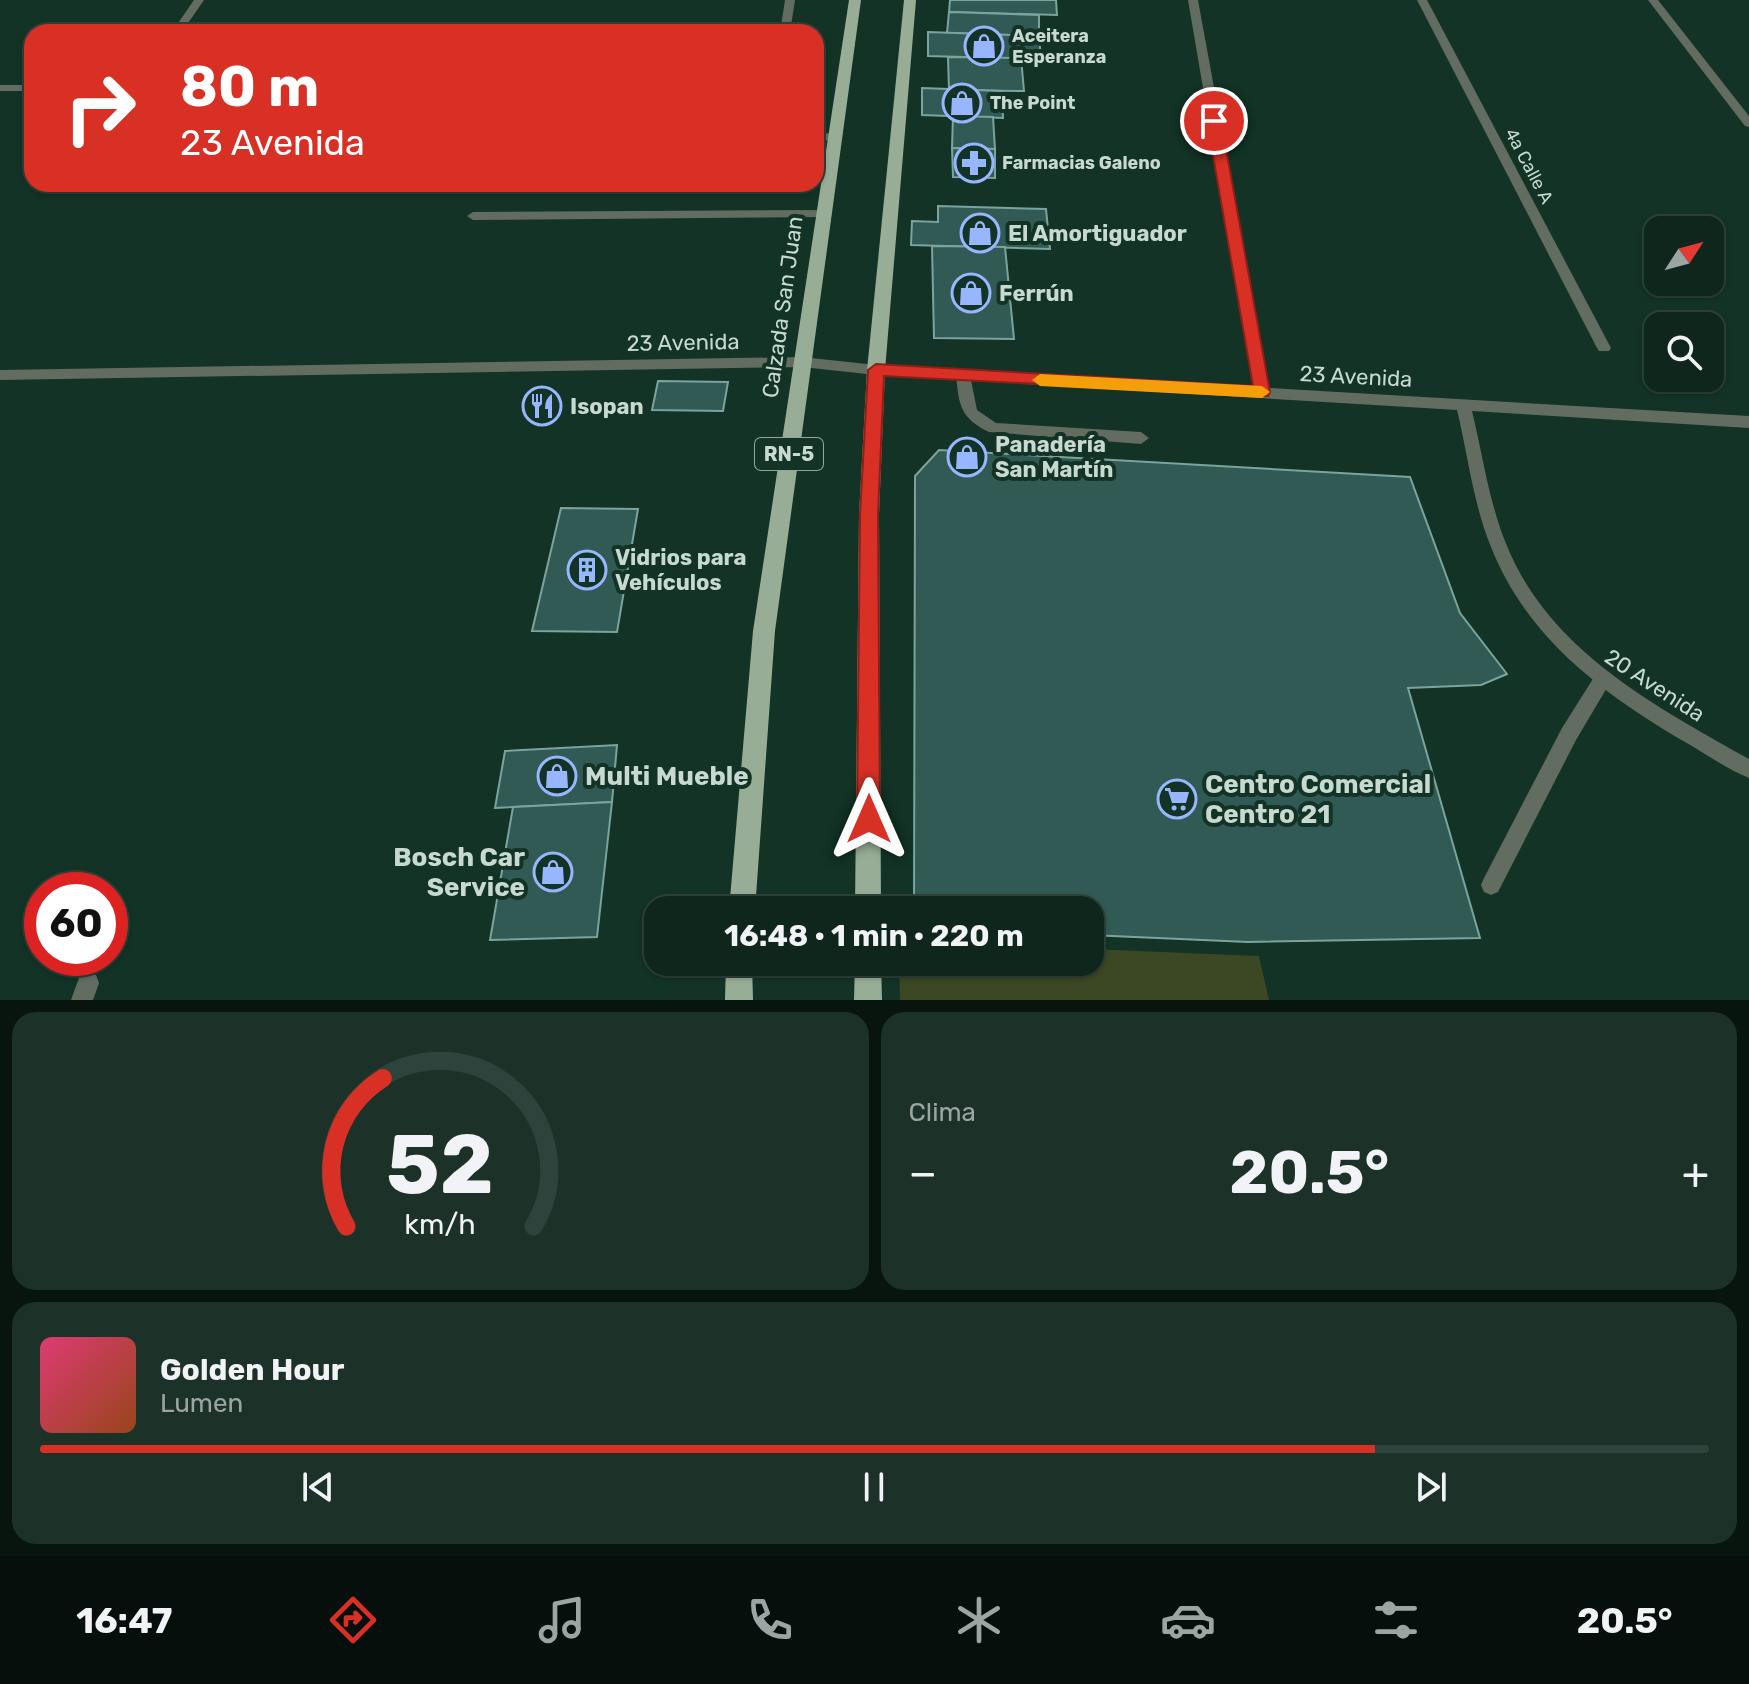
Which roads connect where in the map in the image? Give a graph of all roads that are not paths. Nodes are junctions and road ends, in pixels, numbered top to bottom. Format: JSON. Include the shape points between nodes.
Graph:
{"nodes":[{"id":1,"x":199,"y":0,"type":"edge"},
{"id":2,"x":790,"y":0,"type":"edge"},
{"id":3,"x":855,"y":0,"type":"edge"},
{"id":4,"x":910,"y":0,"type":"edge"},
{"id":5,"x":1193,"y":0,"type":"edge"},
{"id":6,"x":1422,"y":0,"type":"edge"},
{"id":7,"x":1653,"y":0,"type":"edge"},
{"id":8,"x":182,"y":24,"type":"edge"},
{"id":9,"x":786,"y":24,"type":"edge"},
{"id":10,"x":0,"y":88,"type":"edge"},
{"id":11,"x":24,"y":88,"type":"edge"},
{"id":12,"x":1749,"y":124,"type":"edge"},
{"id":13,"x":825,"y":138,"type":"edge"},
{"id":14,"x":824,"y":214,"type":"junction"},
{"id":15,"x":473,"y":216,"type":"dead end"},
{"id":16,"x":1604,"y":348,"type":"dead end"},
{"id":17,"x":802,"y":362,"type":"junction"},
{"id":18,"x":876,"y":370,"type":"junction"},
{"id":19,"x":0,"y":375,"type":"edge"},
{"id":20,"x":963,"y":375,"type":"junction"},
{"id":21,"x":1262,"y":392,"type":"junction"},
{"id":22,"x":1463,"y":404,"type":"junction"},
{"id":23,"x":1749,"y":422,"type":"edge"},
{"id":24,"x":1141,"y":438,"type":"dead end"},
{"id":25,"x":1602,"y":680,"type":"junction"},
{"id":26,"x":1749,"y":769,"type":"edge"},
{"id":27,"x":1491,"y":885,"type":"dead end"},
{"id":28,"x":743,"y":896,"type":"edge"},
{"id":29,"x":868,"y":896,"type":"edge"},
{"id":30,"x":739,"y":976,"type":"edge"},
{"id":31,"x":868,"y":976,"type":"edge"},
{"id":32,"x":739,"y":1000,"type":"edge"},
{"id":33,"x":868,"y":1000,"type":"edge"}],
"edges":[{"from":1,"to":8,"type":"street"},
{"from":2,"to":9,"type":"street"},
{"from":3,"to":13,"type":"main road","name":"Calzada San Juan","number":"RN-5"},
{"from":4,"to":18,"type":"main road"},
{"from":5,"to":21,"type":"street"},
{"from":6,"to":16,"type":"street","name":"4a Calle A"},
{"from":7,"to":12,"type":"street"},
{"from":10,"to":11,"type":"street"},
{"from":13,"to":14,"type":"main road","name":"Calzada San Juan","number":"RN-5"},
{"from":14,"to":15,"type":"street"},
{"from":14,"to":17,"type":"main road","name":"Calzada San Juan","number":"RN-5"},
{"from":17,"to":18,"type":"street","name":"23 Avenida"},
{"from":17,"to":19,"type":"street","name":"23 Avenida"},
{"from":17,"to":28,"type":"main road","name":"Calzada San Juan","number":"RN-5","via":[[764,631]]},
{"from":18,"to":20,"type":"street","name":"23 Avenida"},
{"from":18,"to":29,"type":"main road","via":[[869,514]]},
{"from":20,"to":21,"type":"street","name":"23 Avenida"},
{"from":20,"to":24,"type":"street","via":[[968,412],[994,428]]},
{"from":21,"to":22,"type":"street","name":"23 Avenida"},
{"from":22,"to":23,"type":"street","name":"23 Avenida"},
{"from":22,"to":25,"type":"street","name":"20 Avenida","via":[[1507,564],[1557,638]]},
{"from":25,"to":26,"type":"street","name":"20 Avenida"},
{"from":25,"to":27,"type":"street"},
{"from":30,"to":32,"type":"main road"},
{"from":31,"to":33,"type":"main road"}]}
